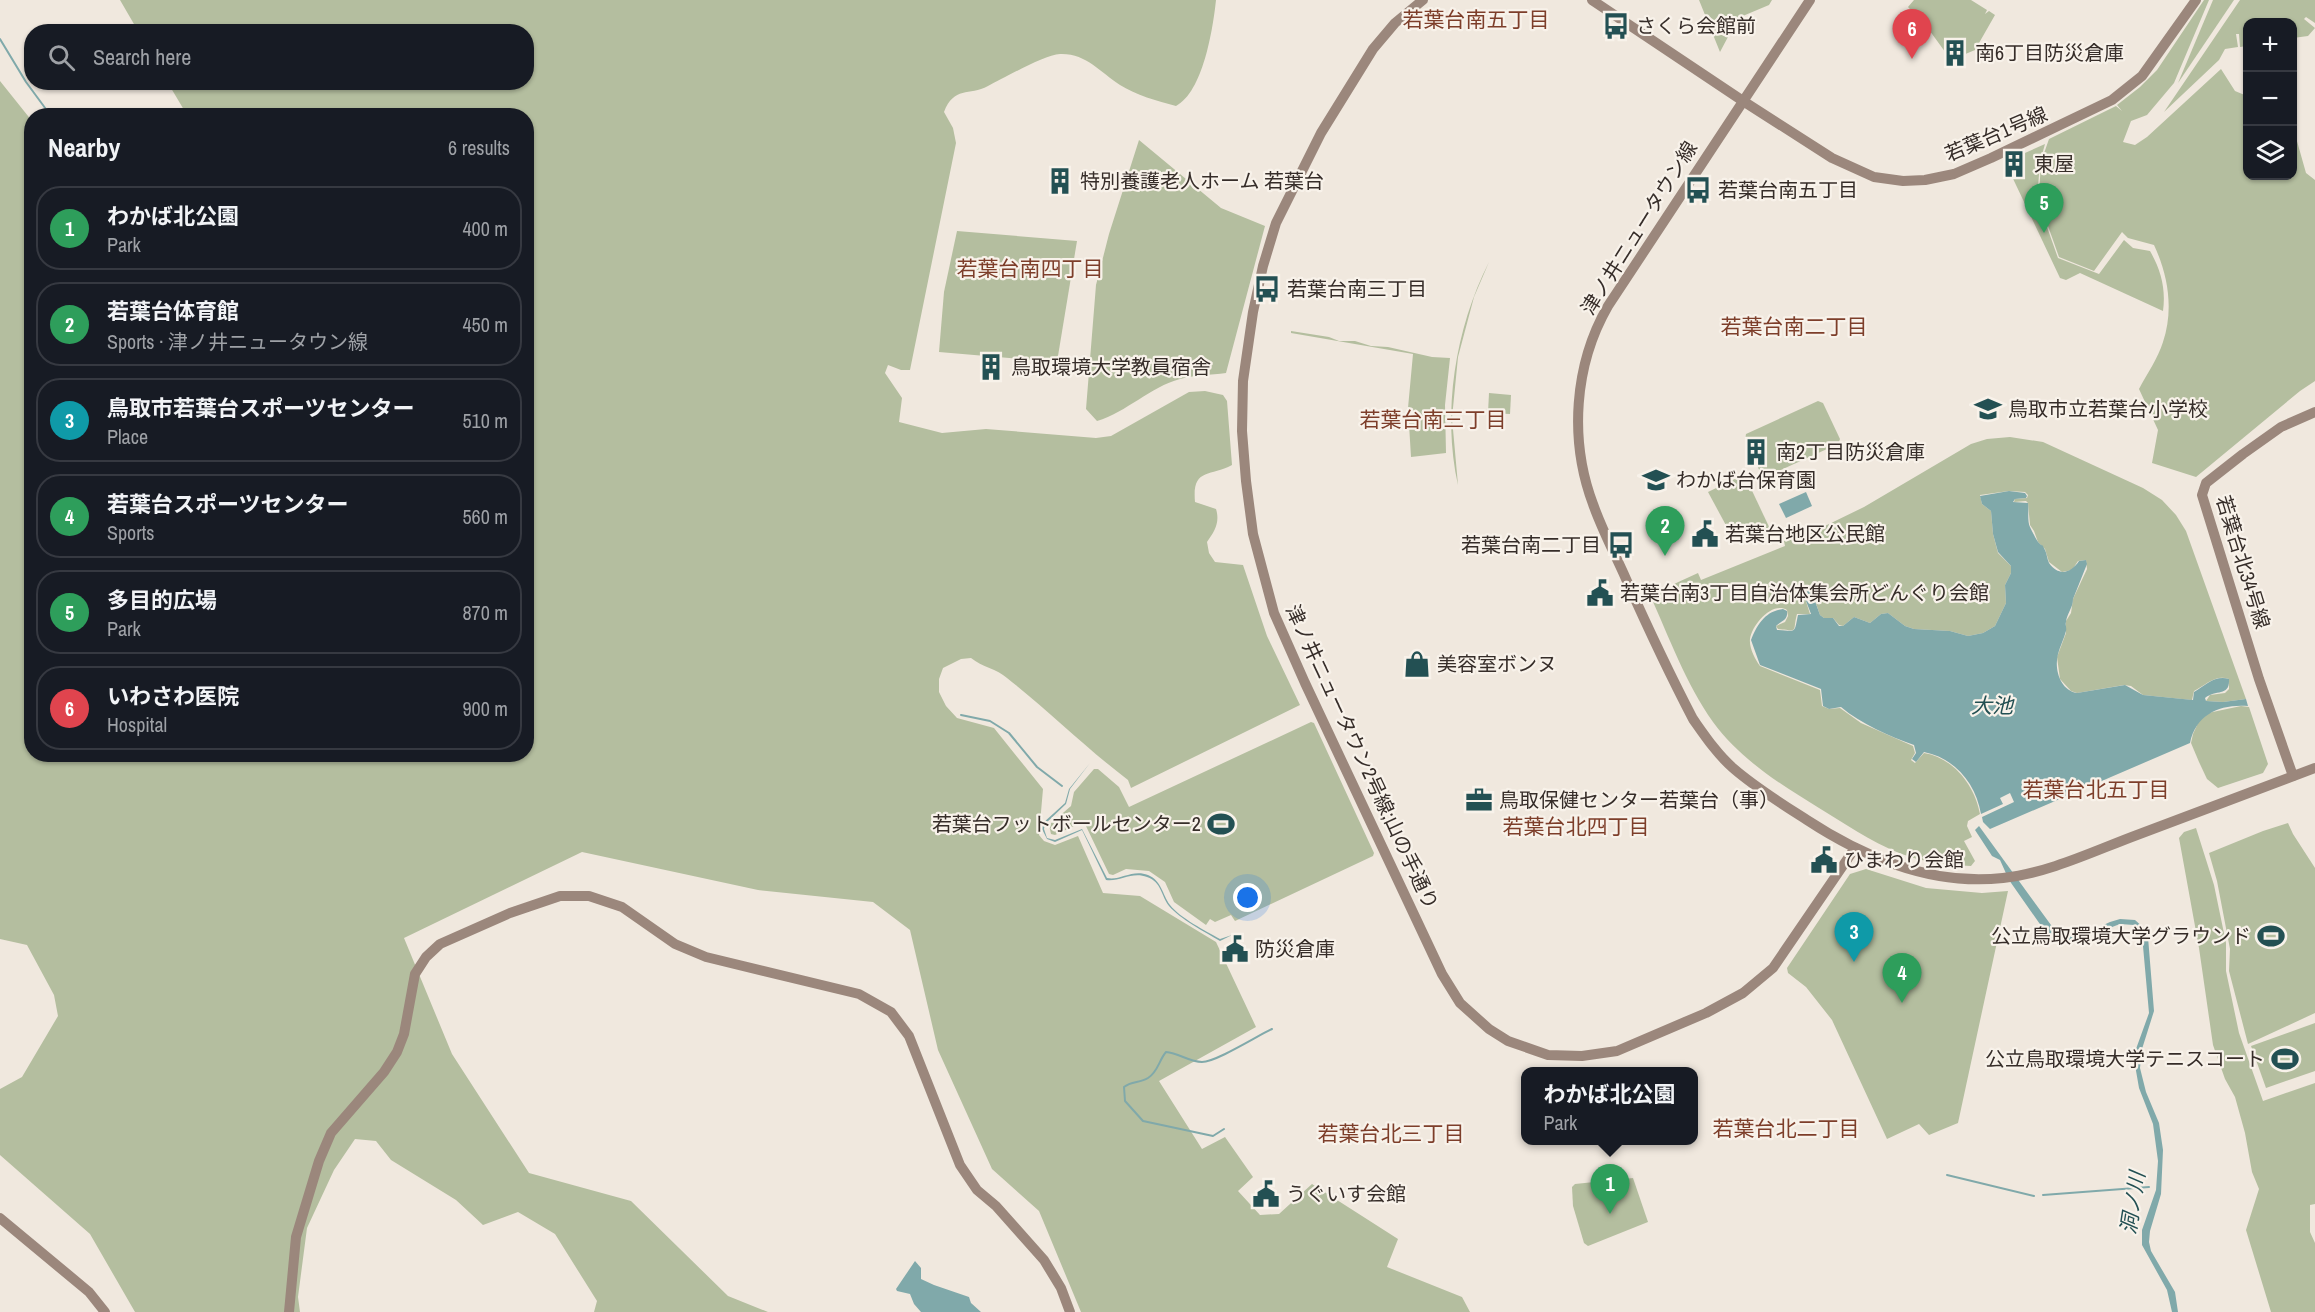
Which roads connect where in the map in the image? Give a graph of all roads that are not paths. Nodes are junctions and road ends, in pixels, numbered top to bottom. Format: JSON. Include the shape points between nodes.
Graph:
{"nodes":[{"id":1,"x":1423,"y":0,"type":"edge"},
{"id":2,"x":1592,"y":0,"type":"edge"},
{"id":3,"x":1810,"y":0,"type":"edge"},
{"id":4,"x":2196,"y":0,"type":"edge"},
{"id":5,"x":1743,"y":101,"type":"junction"},
{"id":6,"x":2315,"y":412,"type":"edge"},
{"id":7,"x":2315,"y":768,"type":"edge"},
{"id":8,"x":2293,"y":776,"type":"junction"},
{"id":9,"x":1855,"y":849,"type":"junction"},
{"id":10,"x":0,"y":1218,"type":"edge"},
{"id":11,"x":105,"y":1312,"type":"edge"},
{"id":12,"x":289,"y":1312,"type":"edge"},
{"id":13,"x":1070,"y":1312,"type":"edge"}],
"edges":[{"from":1,"to":9,"type":"street","name":"津ノ井ニュータウン2号線;山の手通り","via":[[1395,23],[1373,49],[1321,133],[1276,223],[1253,312],[1243,381],[1242,431],[1253,534],[1274,613],[1442,974],[1460,1003],[1508,1041],[1548,1055],[1617,1051],[1743,993],[1773,968]]},
{"from":2,"to":5,"type":"street"},
{"from":3,"to":5,"type":"street","name":"津ノ井ニュータウン線"},
{"from":4,"to":5,"type":"street","name":"若葉台1号線","via":[[2147,69],[2112,100],[1991,158],[1939,178],[1903,181],[1855,170]]},
{"from":5,"to":9,"type":"street","name":"津ノ井ニュータウン線","via":[[1602,316],[1585,360],[1578,409],[1581,461],[1600,521],[1693,719],[1711,745],[1753,785]]},
{"from":6,"to":8,"type":"street","name":"若葉台北34号線","via":[[2282,427],[2243,454],[2206,483],[2202,495]]},
{"from":7,"to":8,"type":"street","name":"津ノ井ニュータウン線"},
{"from":8,"to":9,"type":"street","name":"津ノ井ニュータウン線","via":[[2062,863],[2005,878],[1936,876]]},
{"from":10,"to":11,"type":"street","via":[[89,1292]]},
{"from":12,"to":13,"type":"street","via":[[296,1237],[319,1161],[331,1133],[397,1052],[415,974],[426,957],[440,944],[510,913],[560,896],[589,896],[622,907],[675,944],[706,957],[859,994],[891,1012],[909,1036],[960,1165],[977,1190],[1044,1260],[1058,1281]]}]}
